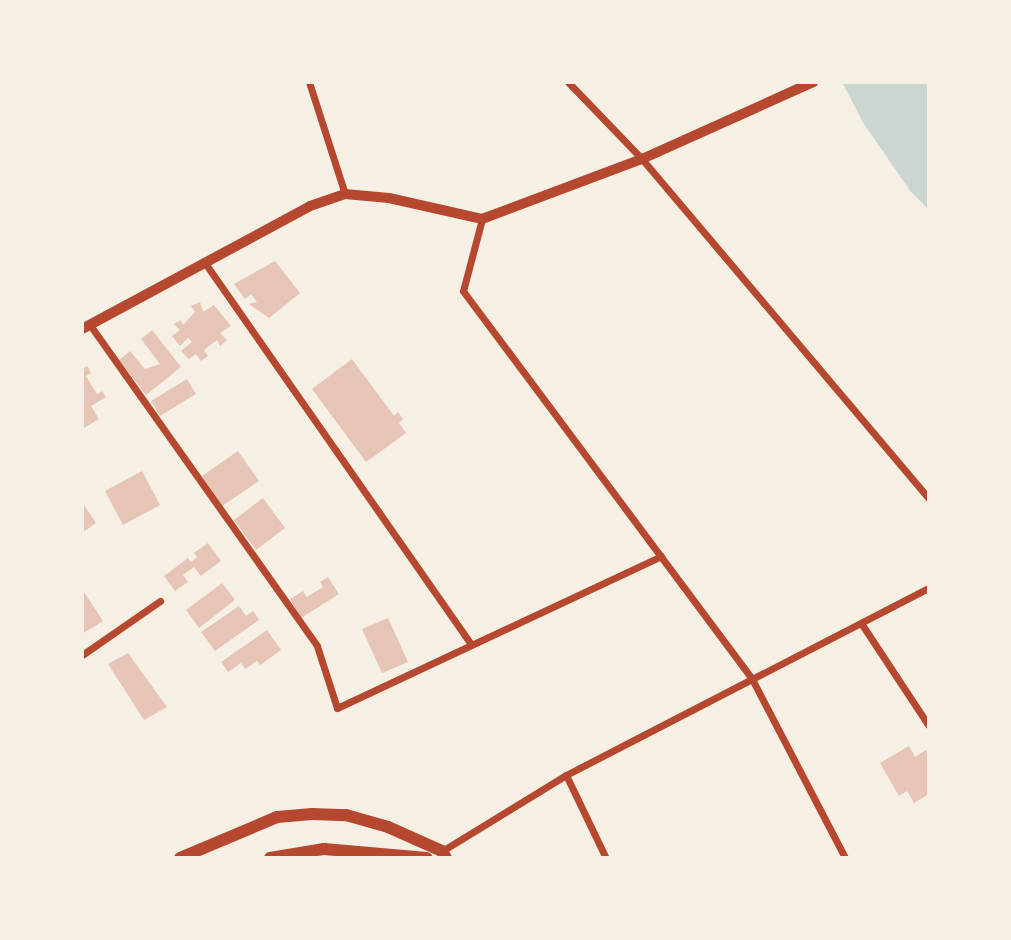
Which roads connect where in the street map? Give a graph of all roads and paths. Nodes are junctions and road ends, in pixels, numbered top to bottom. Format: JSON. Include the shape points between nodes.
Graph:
{"nodes":[{"id":1,"x":309,"y":82,"type":"edge"},
{"id":2,"x":568,"y":82,"type":"edge"},
{"id":3,"x":813,"y":82,"type":"edge"},
{"id":4,"x":642,"y":159,"type":"junction"},
{"id":5,"x":345,"y":194,"type":"junction"},
{"id":6,"x":482,"y":219,"type":"junction"},
{"id":7,"x":205,"y":263,"type":"junction"},
{"id":8,"x":86,"y":327,"type":"edge"},
{"id":9,"x":929,"y":499,"type":"edge"},
{"id":10,"x":661,"y":556,"type":"junction"},
{"id":11,"x":929,"y":588,"type":"edge"},
{"id":12,"x":160,"y":601,"type":"dead end"},
{"id":13,"x":861,"y":623,"type":"junction"},
{"id":14,"x":471,"y":645,"type":"junction"},
{"id":15,"x":82,"y":655,"type":"edge"},
{"id":16,"x":752,"y":679,"type":"junction"},
{"id":17,"x":929,"y":726,"type":"edge"},
{"id":18,"x":566,"y":775,"type":"junction"},
{"id":19,"x":444,"y":854,"type":"edge"},
{"id":20,"x":180,"y":858,"type":"edge"},
{"id":21,"x":270,"y":858,"type":"edge"},
{"id":22,"x":427,"y":858,"type":"edge"},
{"id":23,"x":606,"y":858,"type":"edge"},
{"id":24,"x":845,"y":858,"type":"edge"}],
"edges":[{"from":1,"to":5,"type":"street"},
{"from":2,"to":4,"type":"street"},
{"from":3,"to":4,"type":"street"},
{"from":4,"to":6,"type":"street"},
{"from":4,"to":9,"type":"street"},
{"from":5,"to":6,"type":"street","via":[[388,198]]},
{"from":5,"to":7,"type":"street","via":[[310,206]]},
{"from":6,"to":10,"type":"street","via":[[463,290]]},
{"from":7,"to":8,"type":"street"},
{"from":7,"to":14,"type":"street"},
{"from":8,"to":14,"type":"street","via":[[317,646],[337,708]]},
{"from":10,"to":14,"type":"street"},
{"from":10,"to":16,"type":"street"},
{"from":11,"to":13,"type":"street"},
{"from":12,"to":15,"type":"street"},
{"from":13,"to":16,"type":"street"},
{"from":13,"to":17,"type":"street"},
{"from":16,"to":18,"type":"street"},
{"from":16,"to":24,"type":"street"},
{"from":18,"to":19,"type":"street"},
{"from":18,"to":23,"type":"street"},
{"from":19,"to":20,"type":"main road","via":[[346,815],[312,814],[277,817]]},
{"from":21,"to":22,"type":"main road","via":[[324,849]]}]}
